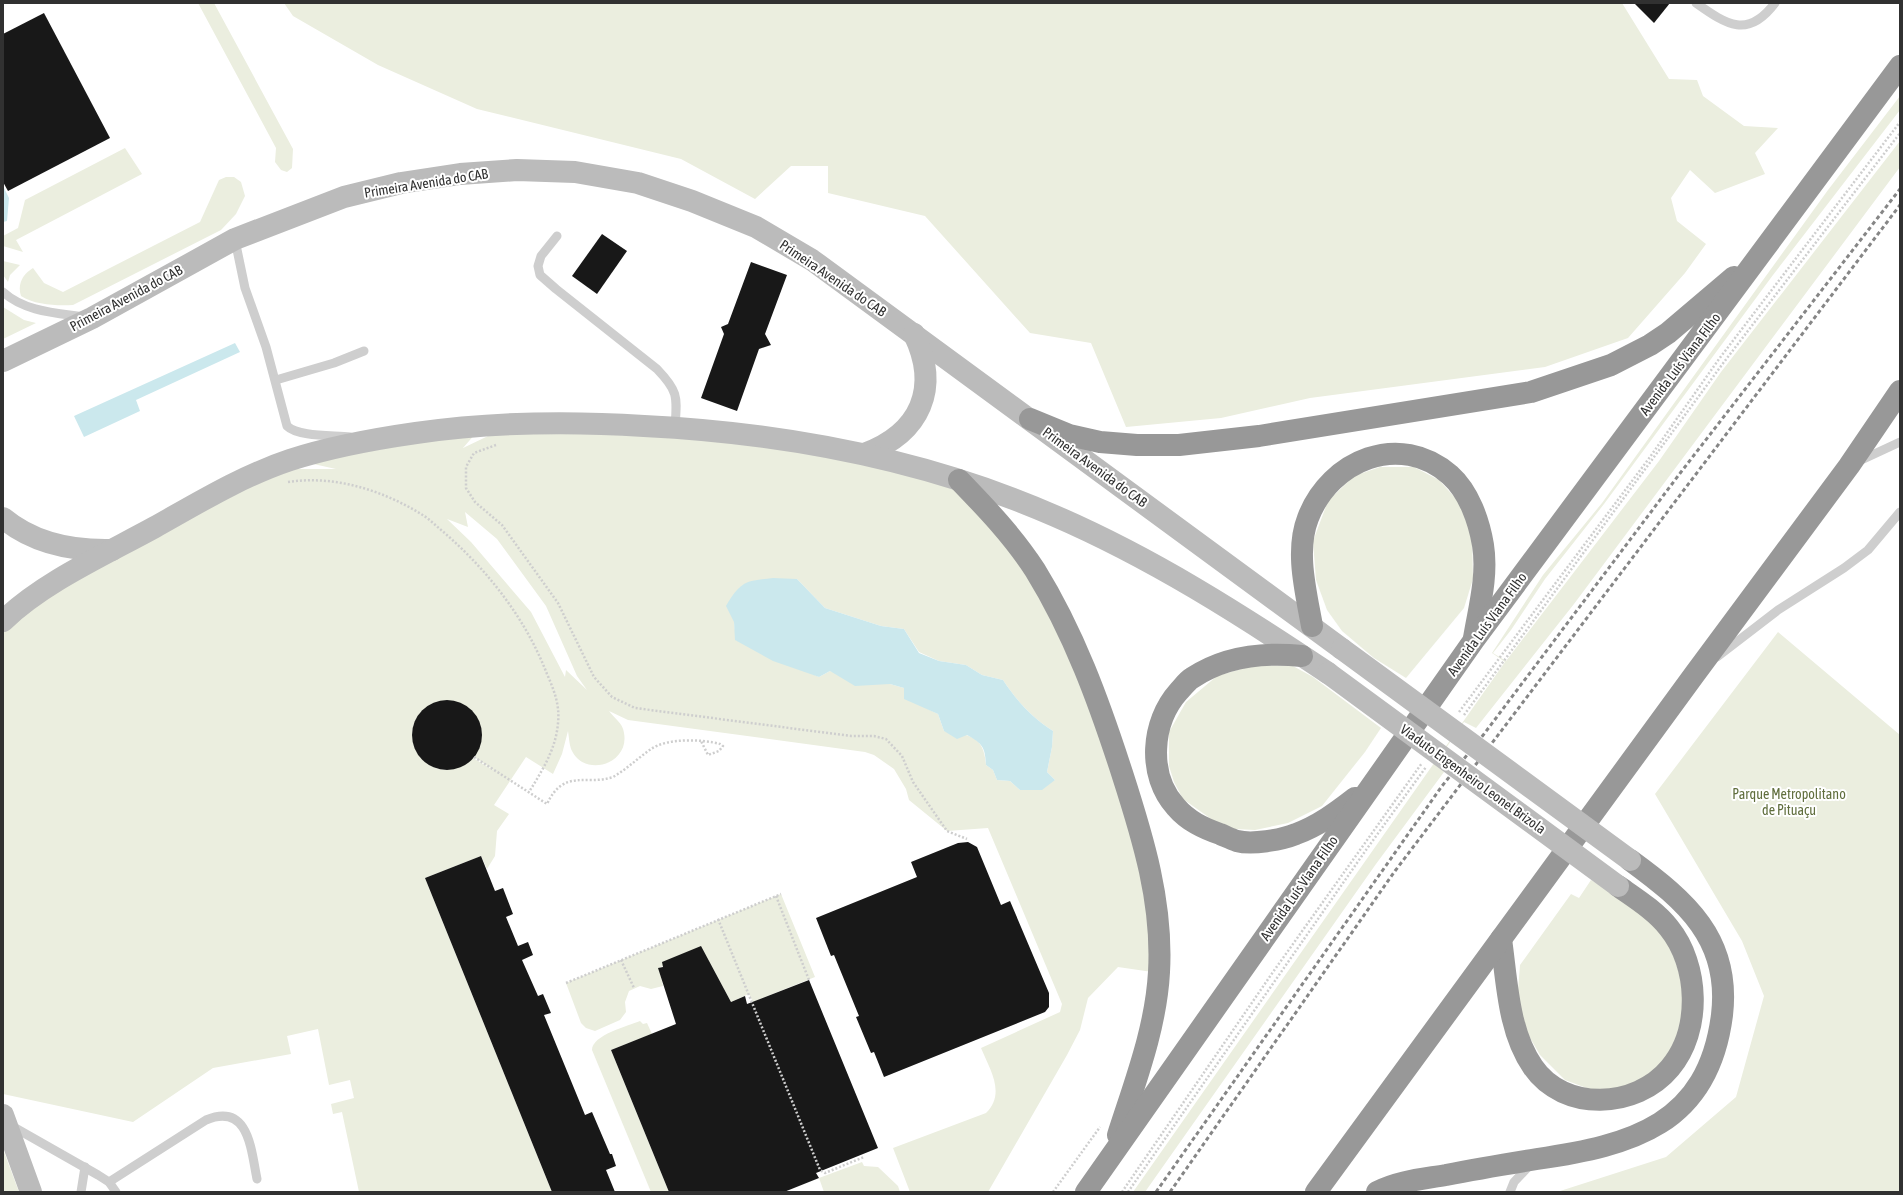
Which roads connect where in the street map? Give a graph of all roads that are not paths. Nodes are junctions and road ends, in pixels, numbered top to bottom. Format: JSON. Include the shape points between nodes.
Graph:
{"nodes":[{"id":1,"x":1696,"y":3,"type":"edge"},
{"id":2,"x":1775,"y":3,"type":"edge"},
{"id":3,"x":1900,"y":66,"type":"edge"},
{"id":4,"x":557,"y":236,"type":"dead end"},
{"id":5,"x":235,"y":239,"type":"junction"},
{"id":6,"x":1759,"y":258,"type":"junction"},
{"id":7,"x":3,"y":292,"type":"edge"},
{"id":8,"x":92,"y":318,"type":"junction"},
{"id":9,"x":914,"y":334,"type":"junction"},
{"id":10,"x":364,"y":352,"type":"dead end"},
{"id":11,"x":3,"y":361,"type":"edge"},
{"id":12,"x":276,"y":380,"type":"junction"},
{"id":13,"x":1900,"y":391,"type":"edge"},
{"id":14,"x":1030,"y":419,"type":"junction"},
{"id":15,"x":675,"y":427,"type":"junction"},
{"id":16,"x":377,"y":439,"type":"junction"},
{"id":17,"x":1900,"y":442,"type":"edge"},
{"id":18,"x":864,"y":454,"type":"junction"},
{"id":19,"x":1849,"y":466,"type":"junction"},
{"id":20,"x":958,"y":480,"type":"junction"},
{"id":21,"x":1900,"y":512,"type":"edge"},
{"id":22,"x":3,"y":518,"type":"edge"},
{"id":23,"x":114,"y":550,"type":"junction"},
{"id":24,"x":3,"y":621,"type":"edge"},
{"id":25,"x":1312,"y":626,"type":"junction"},
{"id":26,"x":1474,"y":640,"type":"junction"},
{"id":27,"x":1342,"y":649,"type":"joint"},
{"id":28,"x":1302,"y":656,"type":"junction"},
{"id":29,"x":1694,"y":675,"type":"junction"},
{"id":30,"x":1369,"y":788,"type":"junction"},
{"id":31,"x":1630,"y":860,"type":"joint"},
{"id":32,"x":1618,"y":886,"type":"joint"},
{"id":33,"x":1501,"y":939,"type":"junction"},
{"id":34,"x":4,"y":1119,"type":"edge"},
{"id":35,"x":1111,"y":1157,"type":"junction"},
{"id":36,"x":1535,"y":1160,"type":"junction"},
{"id":37,"x":85,"y":1167,"type":"junction"},
{"id":38,"x":257,"y":1178,"type":"dead end"},
{"id":39,"x":109,"y":1182,"type":"junction"},
{"id":40,"x":31,"y":1192,"type":"edge"},
{"id":41,"x":81,"y":1192,"type":"edge"},
{"id":42,"x":116,"y":1192,"type":"edge"},
{"id":43,"x":1086,"y":1192,"type":"edge"},
{"id":44,"x":1316,"y":1192,"type":"edge"},
{"id":45,"x":1377,"y":1192,"type":"edge"},
{"id":46,"x":1510,"y":1192,"type":"edge"}],
"edges":[{"from":1,"to":2,"type":"lane","via":[[1717,18],[1739,26],[1754,24],[1766,15]]},
{"from":3,"to":6,"type":"highway","name":"Avenida Luís Viana Filho"},
{"from":4,"to":15,"type":"lane","via":[[541,256],[538,266],[540,275],[665,377],[674,388],[677,397]]},
{"from":5,"to":8,"type":"main road","name":"Primeira Avenida do CAB"},
{"from":5,"to":9,"type":"main road","name":"Primeira Avenida do CAB","via":[[344,197],[401,183],[460,174],[517,170],[575,172],[638,183],[692,201],[756,228],[812,260]]},
{"from":5,"to":12,"type":"lane","via":[[245,288]]},
{"from":6,"to":14,"type":"highway","via":[[1650,345],[1611,366],[1531,392],[1259,436],[1179,445],[1100,442],[1069,435]]},
{"from":6,"to":26,"type":"highway","name":"Avenida Luís Viana Filho"},
{"from":7,"to":8,"type":"lane","via":[[16,302],[44,311]]},
{"from":8,"to":11,"type":"main road","name":"Primeira Avenida do CAB"},
{"from":9,"to":14,"type":"main road","name":"Primeira Avenida do CAB"},
{"from":9,"to":18,"type":"main road","via":[[922,351],[926,369],[925,388],[920,406],[911,423],[898,437],[882,448]]},
{"from":10,"to":12,"type":"lane"},
{"from":12,"to":16,"type":"lane","via":[[287,426],[292,431]]},
{"from":13,"to":19,"type":"highway"},
{"from":14,"to":25,"type":"main road","name":"Primeira Avenida do CAB"},
{"from":15,"to":16,"type":"main road","via":[[576,422],[515,424],[451,428]]},
{"from":15,"to":18,"type":"main road","via":[[774,438]]},
{"from":16,"to":23,"type":"main road","via":[[291,459],[264,470],[208,497]]},
{"from":17,"to":19,"type":"lane"},
{"from":18,"to":20,"type":"main road","via":[[918,466]]},
{"from":19,"to":29,"type":"highway"},
{"from":20,"to":28,"type":"main road","via":[[1052,514],[1132,551],[1198,589]]},
{"from":20,"to":35,"type":"highway","via":[[996,518],[1017,544],[1066,625],[1092,683],[1147,854],[1157,903],[1159,973],[1154,1015]]},
{"from":21,"to":29,"type":"lane","via":[[1868,550],[1778,610]]},
{"from":22,"to":23,"type":"main road","via":[[14,527],[37,538],[65,547],[89,551]]},
{"from":23,"to":24,"type":"main road","via":[[58,581]]},
{"from":25,"to":26,"type":"highway","via":[[1303,571],[1303,539],[1308,518],[1319,497],[1336,476],[1372,456],[1393,454],[1435,464],[1462,489],[1472,507],[1478,523],[1485,562]]},
{"from":25,"to":27,"type":"main road","name":"Primeira Avenida do CAB"},
{"from":26,"to":30,"type":"highway","name":"Avenida Luís Viana Filho"},
{"from":27,"to":31,"type":"main road","name":"Viaduto Engenheiro Leonel Brizola","bridge":true},
{"from":28,"to":30,"type":"highway","via":[[1262,654],[1235,658],[1190,679],[1162,716],[1157,737],[1156,760],[1163,785],[1176,806],[1192,821],[1238,841],[1266,841],[1295,834],[1325,820]]},
{"from":28,"to":32,"type":"main road","name":"Viaduto Engenheiro Leonel Brizola","bridge":true},
{"from":29,"to":33,"type":"highway"},
{"from":30,"to":35,"type":"highway","name":"Avenida Luís Viana Filho"},
{"from":31,"to":36,"type":"highway","via":[[1679,898],[1699,921],[1714,949],[1721,974],[1723,1002],[1720,1034],[1711,1065],[1680,1109],[1656,1127],[1618,1144]]},
{"from":32,"to":33,"type":"highway","via":[[1668,927],[1682,947],[1694,1003],[1690,1028],[1670,1068],[1649,1086],[1627,1096],[1599,1100],[1575,1096],[1551,1087],[1533,1067],[1521,1045],[1511,1009]]},
{"from":33,"to":44,"type":"highway"},
{"from":34,"to":37,"type":"lane"},
{"from":34,"to":40,"type":"main road"},
{"from":35,"to":43,"type":"highway","name":"Avenida Luís Viana Filho"},
{"from":36,"to":45,"type":"highway","via":[[1420,1179]]},
{"from":36,"to":46,"type":"lane","via":[[1518,1176]]},
{"from":37,"to":39,"type":"lane"},
{"from":37,"to":41,"type":"lane"},
{"from":38,"to":39,"type":"lane","via":[[245,1130],[238,1121],[226,1116],[206,1120]]},
{"from":39,"to":42,"type":"lane"}]}
